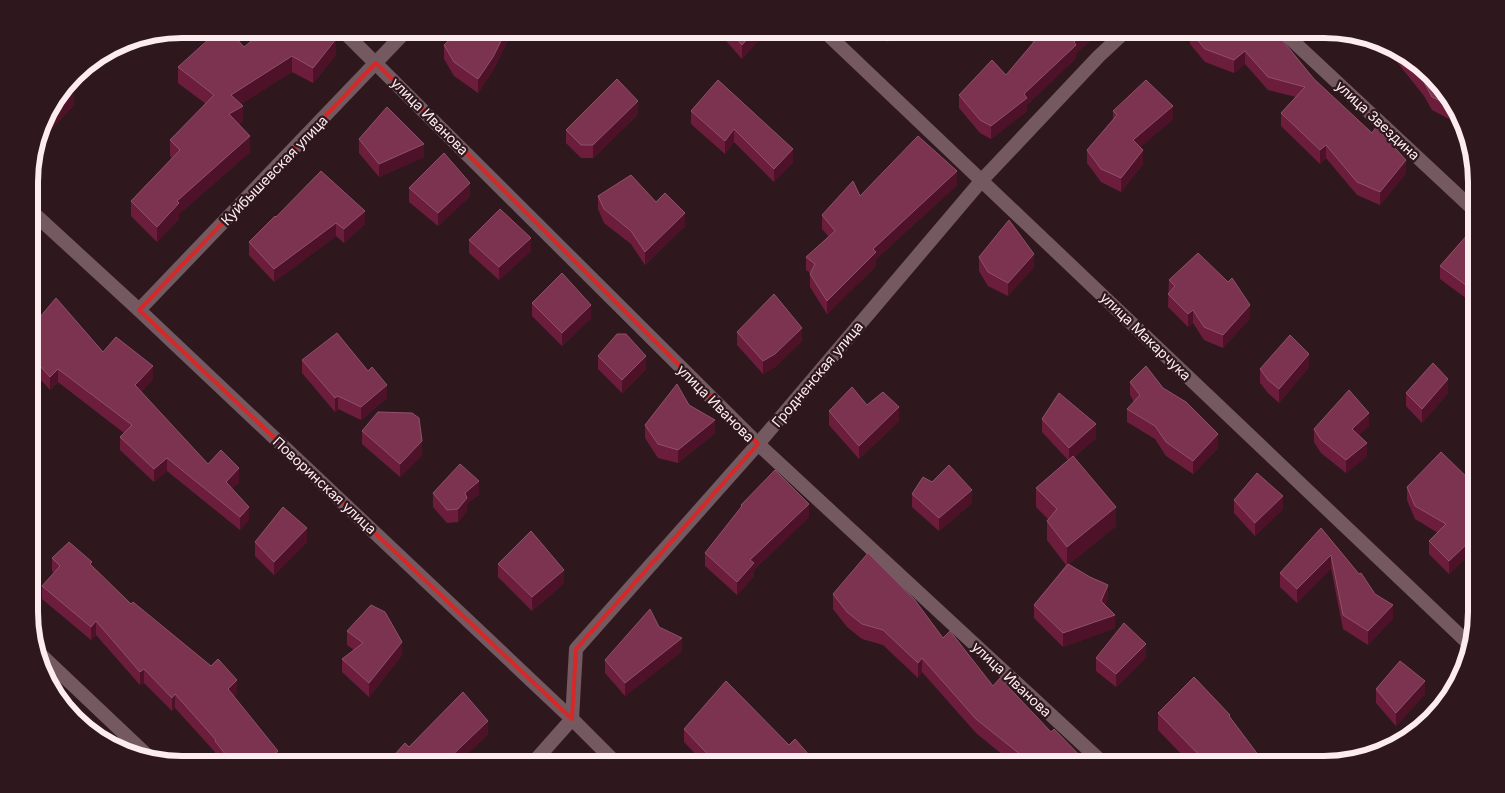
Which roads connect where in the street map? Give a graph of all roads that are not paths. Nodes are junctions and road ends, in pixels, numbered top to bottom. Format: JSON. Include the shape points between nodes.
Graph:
{"nodes":[{"id":1,"x":350,"y":38,"type":"edge"},
{"id":2,"x":400,"y":38,"type":"edge"},
{"id":3,"x":832,"y":38,"type":"edge"},
{"id":4,"x":1118,"y":38,"type":"edge"},
{"id":5,"x":1290,"y":38,"type":"edge"},
{"id":6,"x":376,"y":63,"type":"junction"},
{"id":7,"x":982,"y":180,"type":"junction"},
{"id":8,"x":1468,"y":204,"type":"edge"},
{"id":9,"x":38,"y":217,"type":"edge"},
{"id":10,"x":139,"y":310,"type":"junction"},
{"id":11,"x":758,"y":444,"type":"junction"},
{"id":12,"x":1465,"y":640,"type":"edge"},
{"id":13,"x":45,"y":659,"type":"edge"},
{"id":14,"x":572,"y":719,"type":"junction"},
{"id":15,"x":141,"y":750,"type":"edge"},
{"id":16,"x":1094,"y":755,"type":"edge"},
{"id":17,"x":539,"y":756,"type":"edge"},
{"id":18,"x":609,"y":756,"type":"edge"}],
"edges":[{"from":1,"to":6,"type":"street","name":"улица Иванова"},
{"from":2,"to":6,"type":"street","name":"Куйбышевская улица"},
{"from":3,"to":7,"type":"street","name":"улица Макарчука"},
{"from":4,"to":7,"type":"street","name":"Гродненская улица"},
{"from":5,"to":8,"type":"street","name":"улица Звездина"},
{"from":6,"to":10,"type":"street","name":"Куйбышевская улица"},
{"from":6,"to":11,"type":"street","name":"улица Иванова"},
{"from":7,"to":11,"type":"street","name":"Гродненская улица"},
{"from":7,"to":12,"type":"street","name":"улица Макарчука"},
{"from":9,"to":10,"type":"street","name":"Поворинская улица"},
{"from":10,"to":14,"type":"street","name":"Поворинская улица"},
{"from":11,"to":14,"type":"street","name":"Гродненская улица","via":[[576,649]]},
{"from":11,"to":16,"type":"street","name":"улица Иванова"},
{"from":13,"to":15,"type":"street"},
{"from":14,"to":17,"type":"street"},
{"from":14,"to":18,"type":"street","name":"Поворинская улица"}]}
